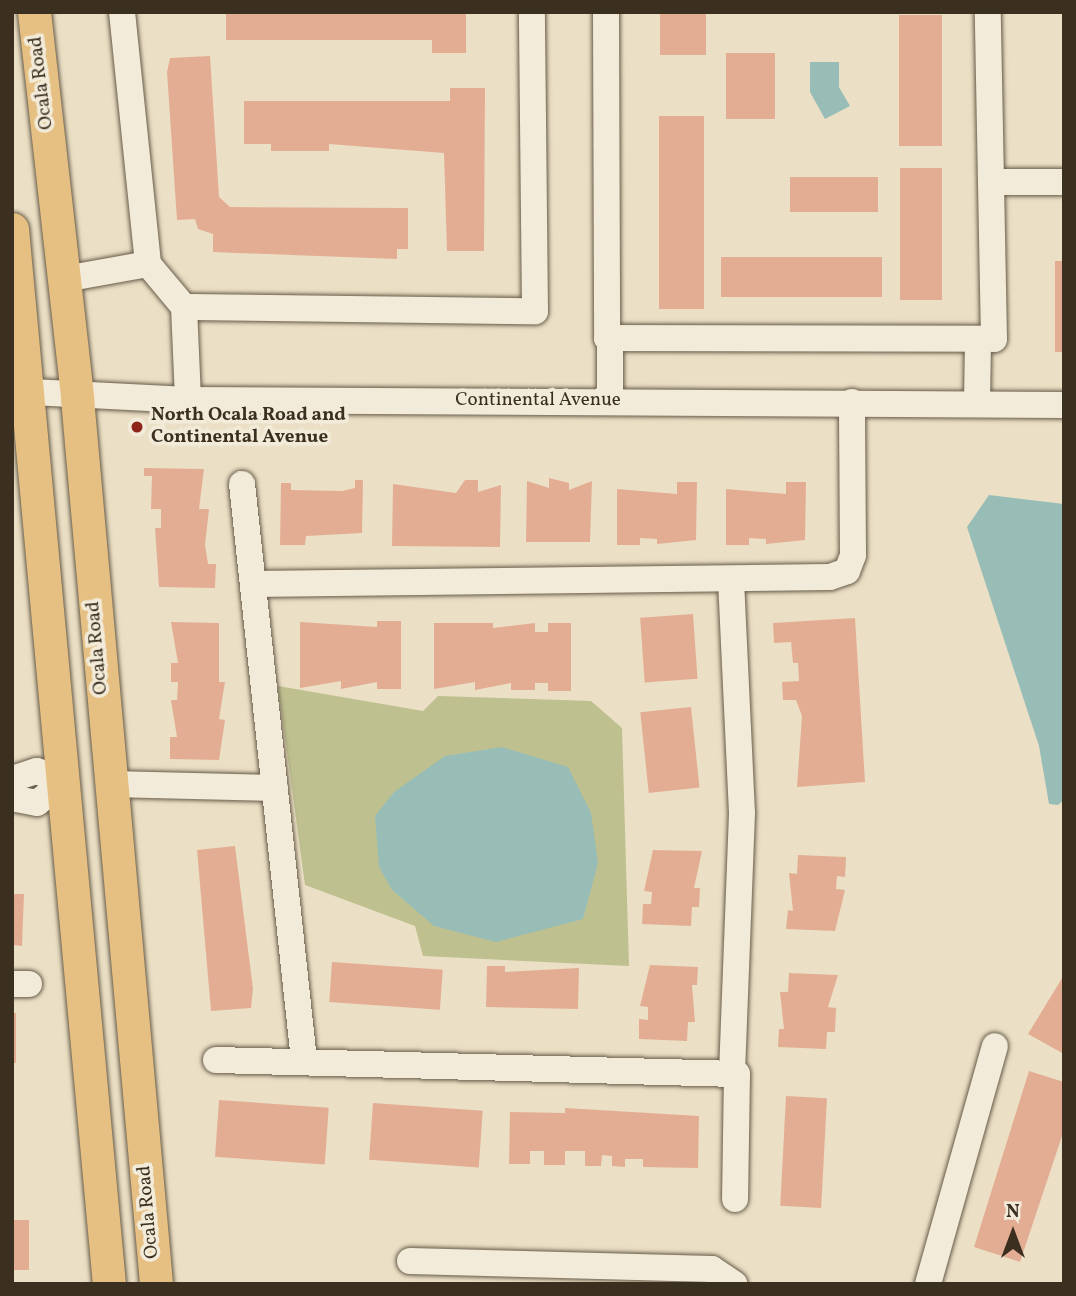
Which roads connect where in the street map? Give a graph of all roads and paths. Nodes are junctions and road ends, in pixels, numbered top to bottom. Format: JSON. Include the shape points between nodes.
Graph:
{"nodes":[{"id":1,"x":34,"y":12,"type":"edge"},
{"id":2,"x":122,"y":12,"type":"edge"},
{"id":3,"x":532,"y":12,"type":"edge"},
{"id":4,"x":606,"y":12,"type":"edge"},
{"id":5,"x":988,"y":12,"type":"edge"},
{"id":6,"x":991,"y":182,"type":"junction"},
{"id":7,"x":1064,"y":182,"type":"edge"},
{"id":8,"x":12,"y":229,"type":"edge"},
{"id":9,"x":148,"y":264,"type":"junction"},
{"id":10,"x":65,"y":279,"type":"junction"},
{"id":11,"x":184,"y":307,"type":"junction"},
{"id":12,"x":610,"y":338,"type":"junction"},
{"id":13,"x":978,"y":339,"type":"junction"},
{"id":14,"x":21,"y":390,"type":"edge"},
{"id":15,"x":77,"y":398,"type":"junction"},
{"id":16,"x":188,"y":400,"type":"junction"},
{"id":17,"x":610,"y":402,"type":"junction"},
{"id":18,"x":852,"y":402,"type":"junction"},
{"id":19,"x":977,"y":403,"type":"junction"},
{"id":20,"x":1064,"y":405,"type":"edge"},
{"id":21,"x":242,"y":484,"type":"dead end"},
{"id":22,"x":732,"y":580,"type":"junction"},
{"id":23,"x":253,"y":583,"type":"junction"},
{"id":24,"x":12,"y":779,"type":"edge"},
{"id":25,"x":63,"y":782,"type":"junction"},
{"id":26,"x":111,"y":785,"type":"junction"},
{"id":27,"x":275,"y":788,"type":"junction"},
{"id":28,"x":12,"y":798,"type":"edge"},
{"id":29,"x":995,"y":1046,"type":"dead end"},
{"id":30,"x":216,"y":1060,"type":"dead end"},
{"id":31,"x":304,"y":1060,"type":"junction"},
{"id":32,"x":732,"y":1074,"type":"junction"},
{"id":33,"x":735,"y":1199,"type":"dead end"},
{"id":34,"x":410,"y":1261,"type":"dead end"},
{"id":35,"x":505,"y":1274,"type":"edge"},
{"id":36,"x":109,"y":1284,"type":"edge"},
{"id":37,"x":156,"y":1284,"type":"edge"},
{"id":38,"x":734,"y":1284,"type":"edge"},
{"id":39,"x":928,"y":1284,"type":"edge"}],
"edges":[{"from":1,"to":10,"type":"main road","name":"Ocala Road"},
{"from":2,"to":9,"type":"street"},
{"from":3,"to":11,"type":"street","via":[[535,311]]},
{"from":4,"to":12,"type":"street"},
{"from":5,"to":6,"type":"street"},
{"from":6,"to":7,"type":"street"},
{"from":6,"to":13,"type":"street","via":[[994,339]]},
{"from":8,"to":14,"type":"main road"},
{"from":9,"to":10,"type":"street"},
{"from":9,"to":11,"type":"street"},
{"from":10,"to":15,"type":"main road","name":"Ocala Road"},
{"from":11,"to":16,"type":"street"},
{"from":12,"to":13,"type":"street"},
{"from":12,"to":17,"type":"street"},
{"from":13,"to":19,"type":"street"},
{"from":14,"to":15,"type":"street","name":"Continental Avenue"},
{"from":14,"to":25,"type":"main road"},
{"from":15,"to":16,"type":"street","name":"Continental Avenue"},
{"from":15,"to":26,"type":"main road","name":"Ocala Road"},
{"from":16,"to":17,"type":"street","name":"Continental Avenue"},
{"from":17,"to":18,"type":"street","name":"Continental Avenue"},
{"from":18,"to":19,"type":"street","name":"Continental Avenue"},
{"from":18,"to":22,"type":"street","via":[[855,530],[846,572],[810,579]]},
{"from":19,"to":20,"type":"street","name":"Continental Avenue"},
{"from":21,"to":23,"type":"street"},
{"from":22,"to":23,"type":"street"},
{"from":22,"to":32,"type":"street","via":[[742,813]]},
{"from":23,"to":27,"type":"street"},
{"from":24,"to":25,"type":"street","via":[[37,771]]},
{"from":25,"to":26,"type":"main road"},
{"from":25,"to":28,"type":"street","via":[[37,803]]},
{"from":25,"to":36,"type":"main road"},
{"from":26,"to":27,"type":"street"},
{"from":26,"to":37,"type":"main road","name":"Ocala Road"},
{"from":27,"to":31,"type":"street"},
{"from":29,"to":39,"type":"street"},
{"from":30,"to":31,"type":"street"},
{"from":31,"to":32,"type":"street"},
{"from":32,"to":33,"type":"street","via":[[737,1074]]},
{"from":34,"to":35,"type":"street"},
{"from":35,"to":38,"type":"street","via":[[712,1269]]}]}
